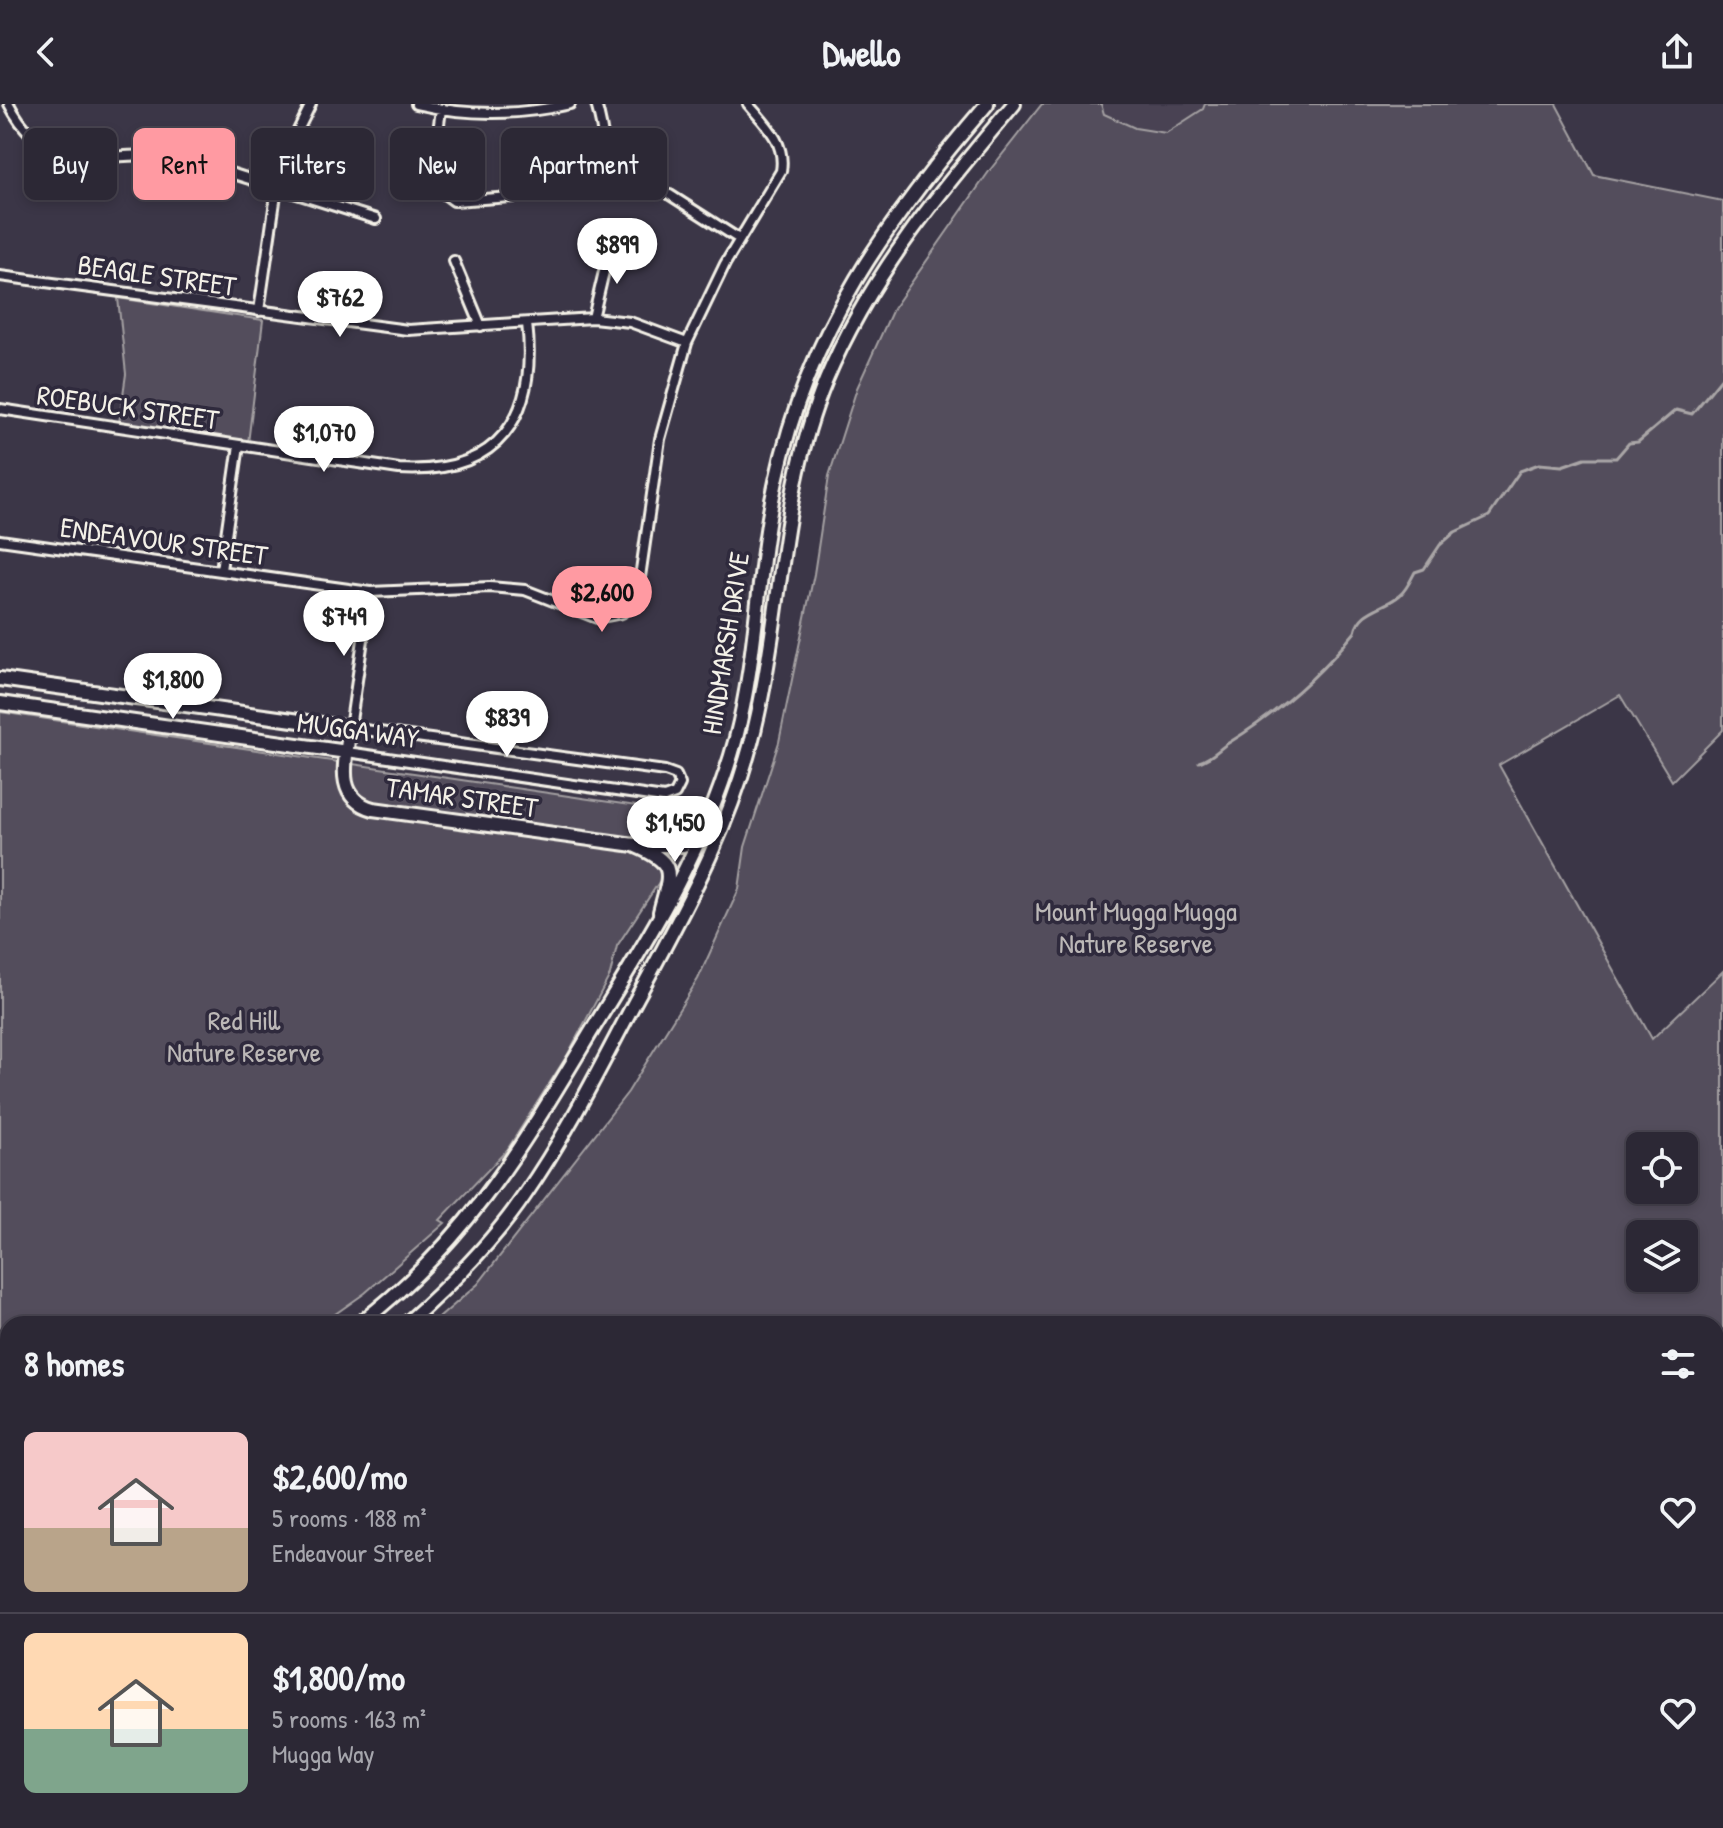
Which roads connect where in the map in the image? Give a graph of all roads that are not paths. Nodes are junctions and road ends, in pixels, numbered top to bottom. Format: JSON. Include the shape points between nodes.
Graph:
{"nodes":[{"id":1,"x":9,"y":104,"type":"edge"},
{"id":2,"x":311,"y":104,"type":"edge"},
{"id":3,"x":416,"y":104,"type":"edge"},
{"id":4,"x":570,"y":104,"type":"edge"},
{"id":5,"x":596,"y":104,"type":"edge"},
{"id":6,"x":748,"y":104,"type":"edge"},
{"id":7,"x":987,"y":104,"type":"edge"},
{"id":8,"x":1014,"y":104,"type":"edge"},
{"id":9,"x":446,"y":108,"type":"edge"},
{"id":10,"x":299,"y":128,"type":"edge"},
{"id":11,"x":251,"y":180,"type":"edge"},
{"id":12,"x":670,"y":195,"type":"dead end"},
{"id":13,"x":274,"y":200,"type":"edge"},
{"id":14,"x":317,"y":200,"type":"edge"},
{"id":15,"x":376,"y":219,"type":"dead end"},
{"id":16,"x":739,"y":239,"type":"junction"},
{"id":17,"x":610,"y":246,"type":"dead end"},
{"id":18,"x":454,"y":261,"type":"dead end"},
{"id":19,"x":0,"y":276,"type":"edge"},
{"id":20,"x":259,"y":311,"type":"junction"},
{"id":21,"x":593,"y":318,"type":"junction"},
{"id":22,"x":527,"y":323,"type":"junction"},
{"id":23,"x":481,"y":326,"type":"junction"},
{"id":24,"x":687,"y":343,"type":"junction"},
{"id":25,"x":0,"y":409,"type":"edge"},
{"id":26,"x":239,"y":445,"type":"junction"},
{"id":27,"x":0,"y":540,"type":"edge"},
{"id":28,"x":221,"y":570,"type":"junction"},
{"id":29,"x":370,"y":592,"type":"junction"},
{"id":30,"x":0,"y":679,"type":"edge"},
{"id":31,"x":0,"y":703,"type":"edge"},
{"id":32,"x":350,"y":728,"type":"junction"},
{"id":33,"x":347,"y":752,"type":"junction"},
{"id":34,"x":703,"y":835,"type":"junction"},
{"id":35,"x":634,"y":845,"type":"junction"},
{"id":36,"x":657,"y":922,"type":"junction"},
{"id":37,"x":369,"y":1316,"type":"edge"},
{"id":38,"x":415,"y":1316,"type":"edge"}],
"edges":[{"from":1,"to":11,"type":"street","via":[[37,142],[65,156],[168,155]]},
{"from":2,"to":10,"type":"street"},
{"from":3,"to":9,"type":"street"},
{"from":4,"to":9,"type":"street","via":[[518,113]]},
{"from":5,"to":9,"type":"street","via":[[606,181],[601,191],[454,201],[443,193],[438,132]]},
{"from":6,"to":16,"type":"street","name":"ENDEAVOUR STREET","via":[[776,137],[783,163]]},
{"from":7,"to":34,"type":"main road","name":"HINDMARSH DRIVE","via":[[865,260],[826,330],[801,392],[775,482],[743,709]]},
{"from":8,"to":38,"type":"main road","name":"HINDMARSH DRIVE","via":[[894,253],[826,380],[787,509],[764,687],[749,754],[708,867],[523,1198],[451,1283]]},
{"from":12,"to":16,"type":"street"},
{"from":13,"to":20,"type":"street"},
{"from":14,"to":15,"type":"street"},
{"from":16,"to":24,"type":"street","name":"ENDEAVOUR STREET"},
{"from":17,"to":21,"type":"street"},
{"from":18,"to":23,"type":"street"},
{"from":19,"to":20,"type":"street","name":"BEAGLE STREET"},
{"from":20,"to":23,"type":"street","name":"BEAGLE STREET","via":[[408,330]]},
{"from":21,"to":22,"type":"street","name":"BEAGLE STREET"},
{"from":21,"to":24,"type":"street","name":"BEAGLE STREET","via":[[630,322]]},
{"from":22,"to":23,"type":"street","name":"BEAGLE STREET"},
{"from":22,"to":26,"type":"street","name":"ROEBUCK STREET","via":[[530,375],[523,404],[498,441],[468,461],[436,470],[399,469]]},
{"from":24,"to":29,"type":"street","name":"ENDEAVOUR STREET","via":[[660,439],[638,591],[622,613],[597,618],[525,590],[505,588]]},
{"from":25,"to":26,"type":"street","name":"ROEBUCK STREET"},
{"from":26,"to":28,"type":"street"},
{"from":27,"to":28,"type":"street","name":"ENDEAVOUR STREET"},
{"from":28,"to":29,"type":"street","name":"ENDEAVOUR STREET"},
{"from":29,"to":32,"type":"street","name":"TAMAR STREET"},
{"from":30,"to":32,"type":"main road","name":"MUGGA WAY"},
{"from":31,"to":33,"type":"main road","name":"MUGGA WAY"},
{"from":32,"to":33,"type":"main road","name":"TAMAR STREET"},
{"from":32,"to":33,"type":"street","name":"MUGGA WAY","via":[[665,771],[676,775],[680,784],[675,794],[664,798]]},
{"from":33,"to":35,"type":"main road","name":"TAMAR STREET","via":[[346,789],[365,807]]},
{"from":34,"to":35,"type":"main road","name":"TAMAR STREET","via":[[683,845]]},
{"from":34,"to":36,"type":"main road","name":"HINDMARSH DRIVE"},
{"from":35,"to":36,"type":"main road","name":"TAMAR STREET","via":[[667,865],[669,878]]},
{"from":36,"to":37,"type":"main road","name":"HINDMARSH DRIVE","via":[[508,1169],[425,1269]]}]}
